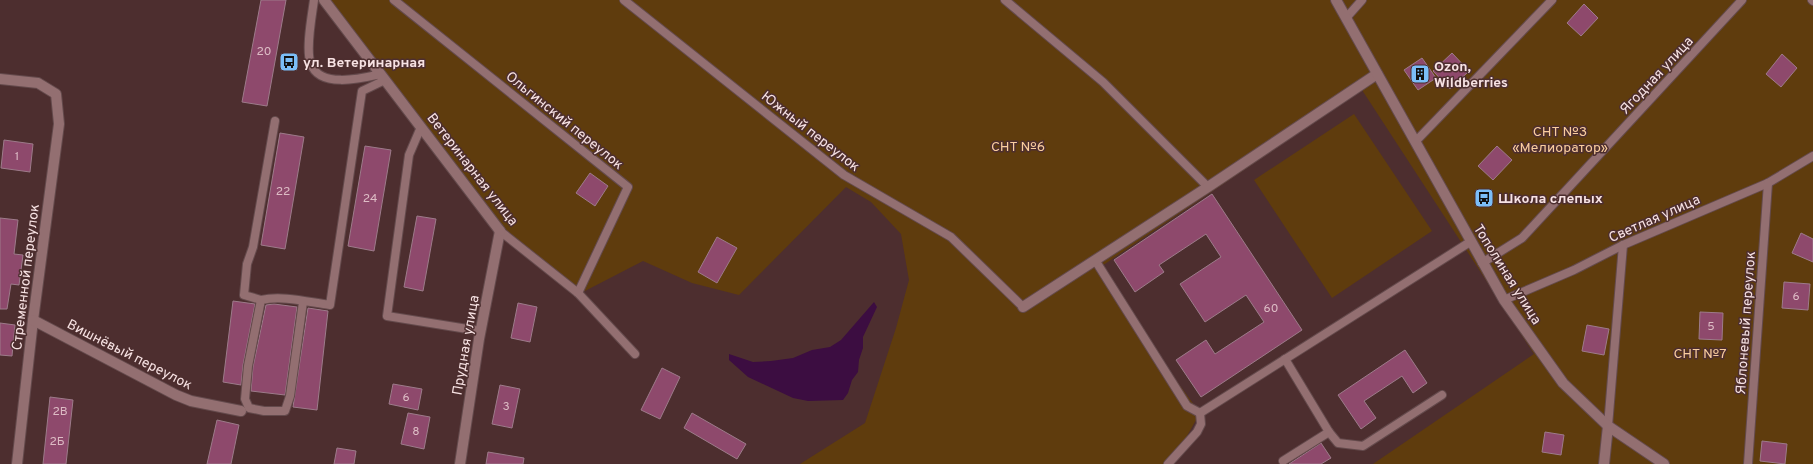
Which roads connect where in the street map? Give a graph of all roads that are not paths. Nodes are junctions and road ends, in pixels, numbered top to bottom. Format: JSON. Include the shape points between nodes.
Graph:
{"nodes":[{"id":1,"x":314,"y":0,"type":"edge"},
{"id":2,"x":324,"y":0,"type":"edge"},
{"id":3,"x":394,"y":0,"type":"edge"},
{"id":4,"x":624,"y":0,"type":"edge"},
{"id":5,"x":1005,"y":0,"type":"edge"},
{"id":6,"x":1336,"y":0,"type":"edge"},
{"id":7,"x":1362,"y":0,"type":"edge"},
{"id":8,"x":1552,"y":0,"type":"edge"},
{"id":9,"x":1742,"y":0,"type":"edge"},
{"id":10,"x":1346,"y":18,"type":"junction"},
{"id":11,"x":1377,"y":74,"type":"junction"},
{"id":12,"x":383,"y":77,"type":"junction"},
{"id":13,"x":0,"y":79,"type":"edge"},
{"id":14,"x":274,"y":121,"type":"dead end"},
{"id":15,"x":421,"y":127,"type":"junction"},
{"id":16,"x":1416,"y":141,"type":"junction"},
{"id":17,"x":1813,"y":156,"type":"edge"},
{"id":18,"x":1768,"y":183,"type":"junction"},
{"id":19,"x":1208,"y":187,"type":"junction"},
{"id":20,"x":500,"y":231,"type":"junction"},
{"id":21,"x":1470,"y":242,"type":"junction"},
{"id":22,"x":1623,"y":245,"type":"junction"},
{"id":23,"x":1095,"y":260,"type":"junction"},
{"id":24,"x":1482,"y":263,"type":"junction"},
{"id":25,"x":578,"y":293,"type":"junction"},
{"id":26,"x":261,"y":300,"type":"junction"},
{"id":27,"x":1504,"y":300,"type":"junction"},
{"id":28,"x":303,"y":302,"type":"junction"},
{"id":29,"x":1023,"y":307,"type":"joint"},
{"id":30,"x":33,"y":320,"type":"junction"},
{"id":31,"x":480,"y":330,"type":"junction"},
{"id":32,"x":635,"y":354,"type":"dead end"},
{"id":33,"x":1285,"y":359,"type":"junction"},
{"id":34,"x":1442,"y":395,"type":"dead end"},
{"id":35,"x":241,"y":411,"type":"dead end"},
{"id":36,"x":1200,"y":413,"type":"junction"},
{"id":37,"x":1608,"y":426,"type":"junction"},
{"id":38,"x":1329,"y":432,"type":"junction"},
{"id":39,"x":1283,"y":461,"type":"dead end"},
{"id":40,"x":17,"y":464,"type":"edge"},
{"id":41,"x":460,"y":464,"type":"edge"},
{"id":42,"x":1168,"y":464,"type":"edge"},
{"id":43,"x":1604,"y":464,"type":"edge"},
{"id":44,"x":1664,"y":464,"type":"edge"},
{"id":45,"x":1748,"y":464,"type":"edge"}],
"edges":[{"from":1,"to":12,"type":"lane","via":[[309,56],[317,74],[350,81]]},
{"from":2,"to":12,"type":"street","name":"Ветеринарная улица"},
{"from":3,"to":25,"type":"lane","name":"Ольгинский переулок","via":[[628,187]]},
{"from":4,"to":29,"type":"lane","name":"Южный переулок","via":[[844,175],[951,237]]},
{"from":5,"to":19,"type":"lane","via":[[1103,82]]},
{"from":6,"to":10,"type":"street","name":"Тополиная улица"},
{"from":7,"to":10,"type":"lane"},
{"from":8,"to":16,"type":"lane"},
{"from":9,"to":24,"type":"lane","name":"Ягодная улица","via":[[1522,238]]},
{"from":10,"to":11,"type":"street","name":"Тополиная улица"},
{"from":11,"to":16,"type":"street","name":"Тополиная улица"},
{"from":11,"to":19,"type":"street"},
{"from":12,"to":15,"type":"street","name":"Ветеринарная улица"},
{"from":12,"to":28,"type":"lane","via":[[362,91],[330,306]]},
{"from":13,"to":30,"type":"street","name":"Стременной переулок","via":[[38,82],[56,94],[59,124]]},
{"from":14,"to":26,"type":"lane","via":[[253,247],[247,264],[244,295]]},
{"from":15,"to":20,"type":"street","name":"Ветеринарная улица"},
{"from":15,"to":31,"type":"lane","via":[[409,155],[387,316]]},
{"from":16,"to":21,"type":"street","name":"Тополиная улица"},
{"from":17,"to":18,"type":"lane","name":"Светлая улица"},
{"from":18,"to":22,"type":"lane","name":"Светлая улица"},
{"from":18,"to":45,"type":"lane","name":"Яблоневый переулок"},
{"from":19,"to":23,"type":"street"},
{"from":20,"to":25,"type":"lane","name":"Ветеринарная улица"},
{"from":20,"to":31,"type":"street","name":"Прудная улица"},
{"from":21,"to":24,"type":"street","name":"Тополиная улица"},
{"from":21,"to":33,"type":"lane"},
{"from":22,"to":27,"type":"lane","name":"Светлая улица","via":[[1574,270]]},
{"from":22,"to":37,"type":"lane"},
{"from":23,"to":29,"type":"street"},
{"from":23,"to":36,"type":"lane","via":[[1187,406]]},
{"from":24,"to":27,"type":"street","name":"Тополиная улица"},
{"from":25,"to":32,"type":"lane","name":"Ветеринарная улица"},
{"from":26,"to":28,"type":"lane","via":[[272,297]]},
{"from":26,"to":28,"type":"lane","via":[[248,366],[245,399],[249,408],[264,411],[285,411],[290,396]]},
{"from":27,"to":37,"type":"street","name":"Тополиная улица","via":[[1563,383]]},
{"from":30,"to":35,"type":"street","name":"Вишнёвый переулок","via":[[176,395],[192,401]]},
{"from":30,"to":40,"type":"street","name":"Стременной переулок"},
{"from":31,"to":41,"type":"street","name":"Прудная улица"},
{"from":33,"to":36,"type":"lane"},
{"from":33,"to":38,"type":"lane"},
{"from":34,"to":38,"type":"lane","via":[[1363,446],[1338,443]]},
{"from":36,"to":42,"type":"lane","via":[[1201,424],[1197,432]]},
{"from":37,"to":43,"type":"street"},
{"from":37,"to":44,"type":"street","name":"Тополиная улица"},
{"from":38,"to":39,"type":"lane"}]}
